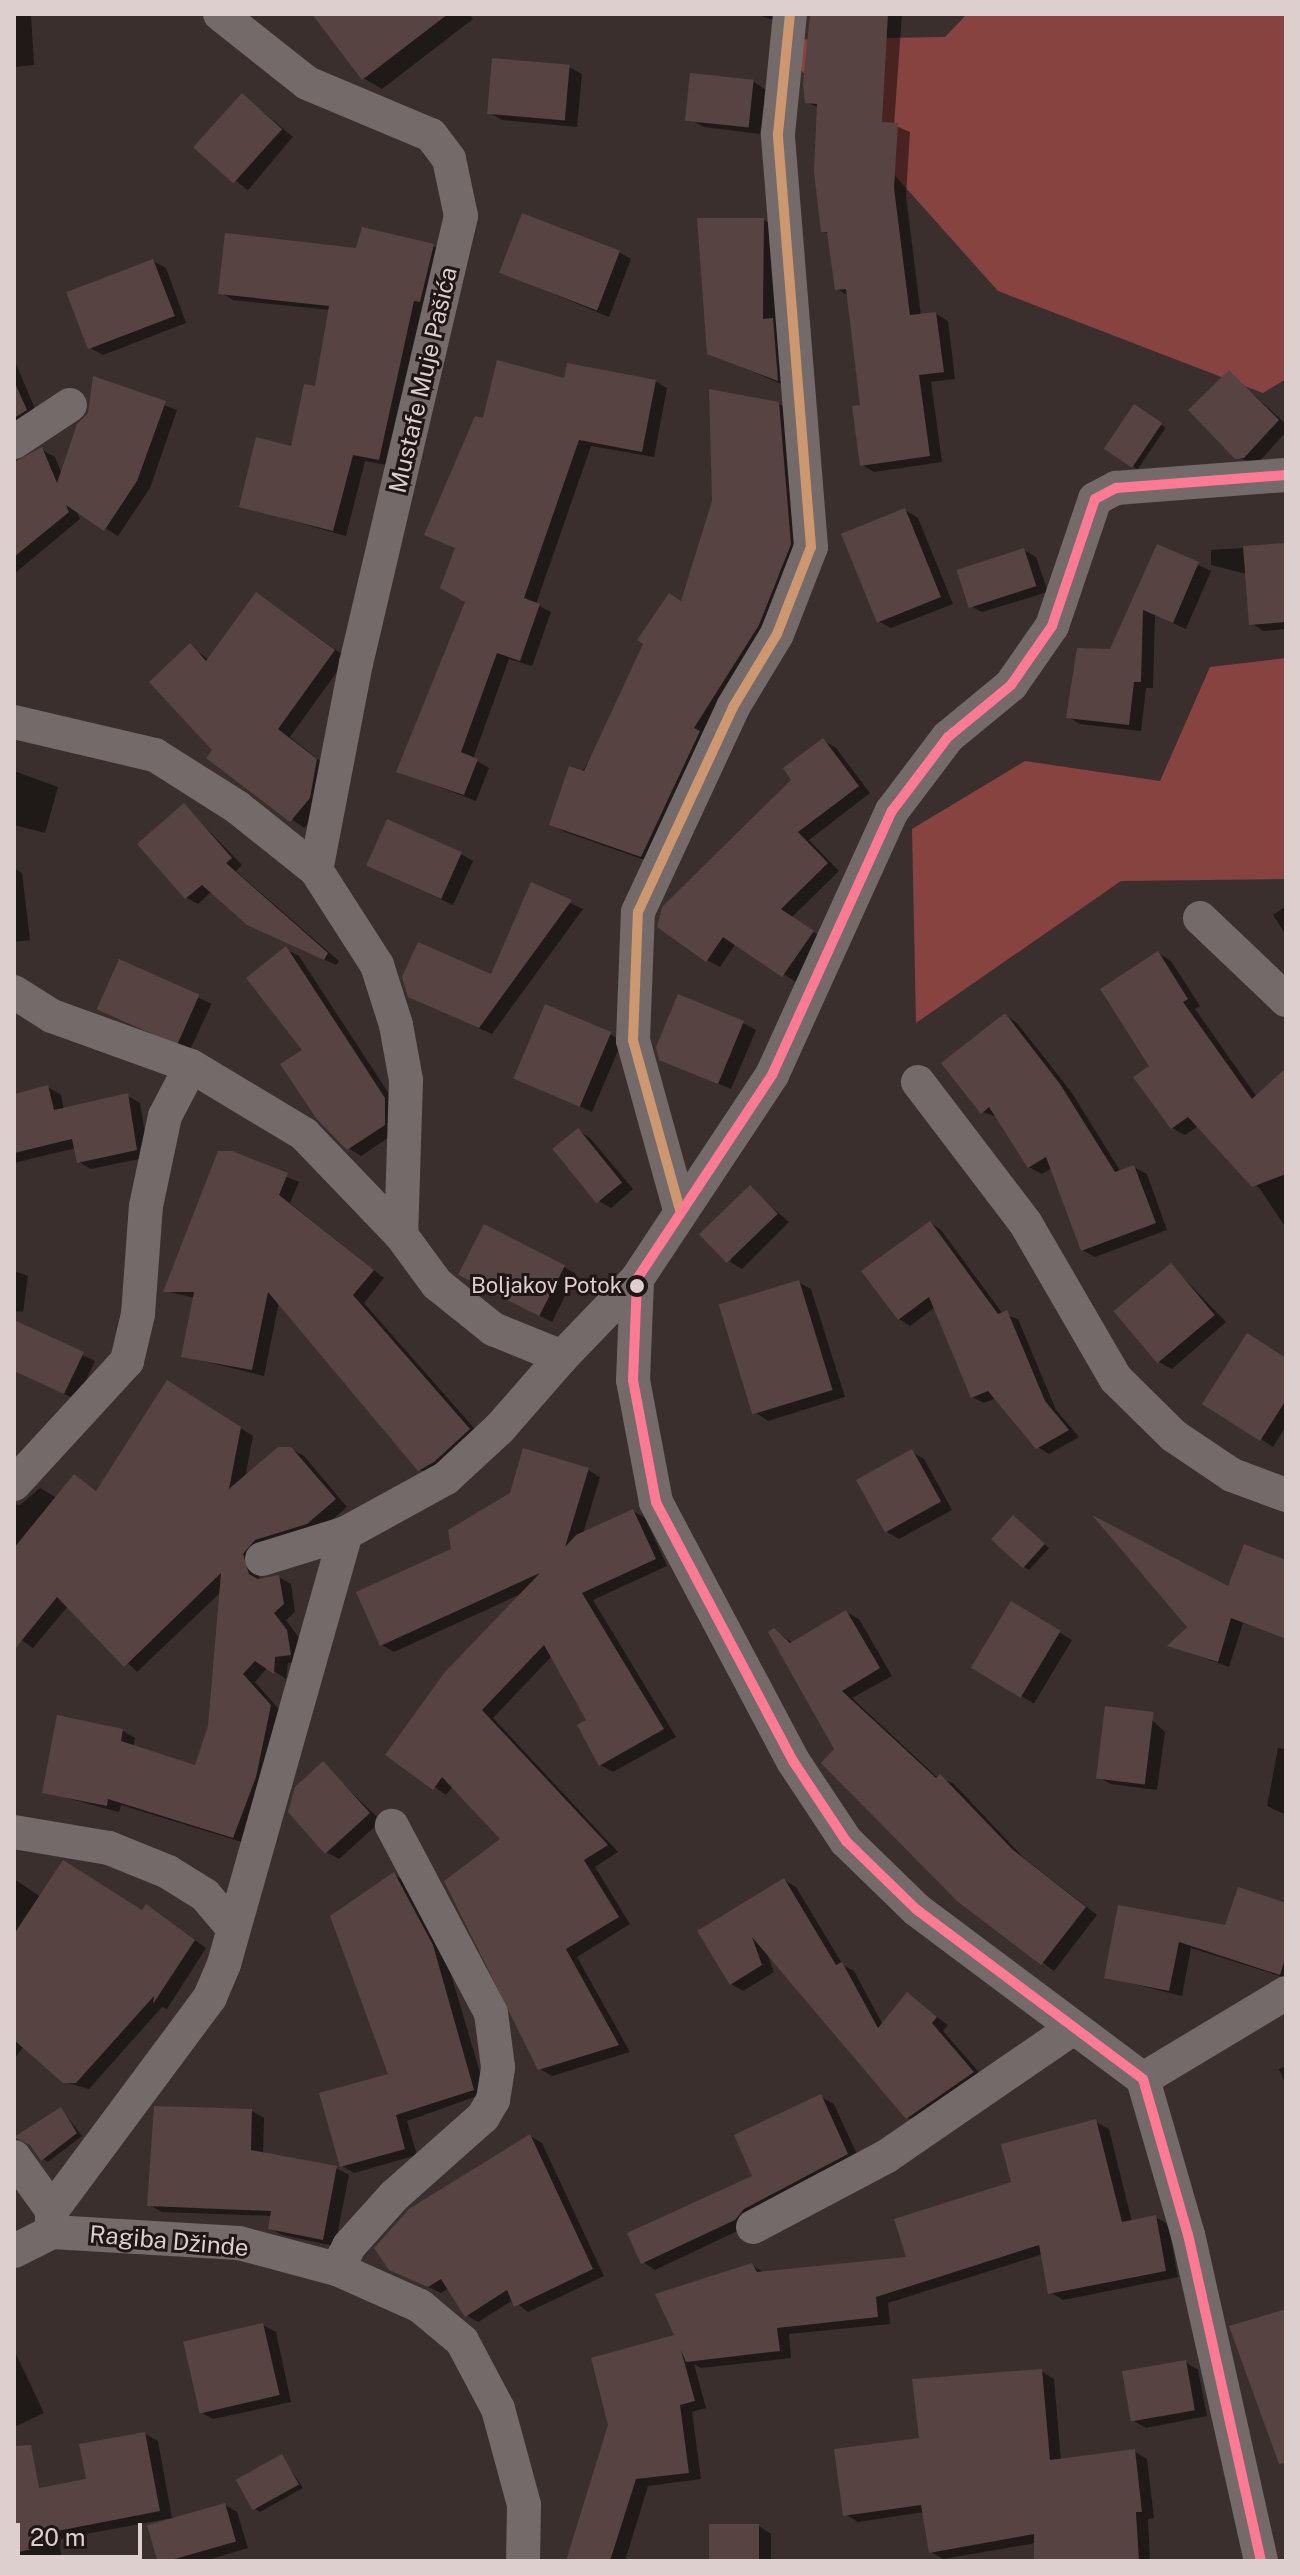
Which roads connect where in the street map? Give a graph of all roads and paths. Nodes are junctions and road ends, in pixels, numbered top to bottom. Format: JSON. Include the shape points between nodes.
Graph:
{"nodes":[{"id":1,"x":220,"y":14,"type":"edge"},
{"id":2,"x":790,"y":14,"type":"edge"},
{"id":3,"x":70,"y":405,"type":"dead end"},
{"id":4,"x":14,"y":442,"type":"edge"},
{"id":5,"x":1286,"y":475,"type":"edge"},
{"id":6,"x":14,"y":722,"type":"edge"},
{"id":7,"x":316,"y":870,"type":"junction"},
{"id":8,"x":1200,"y":918,"type":"dead end"},
{"id":9,"x":14,"y":992,"type":"edge"},
{"id":10,"x":1286,"y":1000,"type":"edge"},
{"id":11,"x":191,"y":1066,"type":"junction"},
{"id":12,"x":918,"y":1082,"type":"dead end"},
{"id":13,"x":680,"y":1210,"type":"junction"},
{"id":14,"x":401,"y":1235,"type":"junction"},
{"id":15,"x":637,"y":1279,"type":"junction"},
{"id":16,"x":562,"y":1357,"type":"junction"},
{"id":17,"x":14,"y":1484,"type":"edge"},
{"id":18,"x":1286,"y":1495,"type":"edge"},
{"id":19,"x":346,"y":1533,"type":"junction"},
{"id":20,"x":262,"y":1559,"type":"dead end"},
{"id":21,"x":392,"y":1826,"type":"dead end"},
{"id":22,"x":14,"y":1832,"type":"edge"},
{"id":23,"x":232,"y":1927,"type":"junction"},
{"id":24,"x":1286,"y":1993,"type":"edge"},
{"id":25,"x":1072,"y":2029,"type":"junction"},
{"id":26,"x":1143,"y":2079,"type":"junction"},
{"id":27,"x":14,"y":2157,"type":"edge"},
{"id":28,"x":52,"y":2221,"type":"junction"},
{"id":29,"x":753,"y":2227,"type":"dead end"},
{"id":30,"x":14,"y":2251,"type":"edge"},
{"id":31,"x":337,"y":2269,"type":"junction"},
{"id":32,"x":523,"y":2561,"type":"edge"},
{"id":33,"x":1261,"y":2561,"type":"edge"}],
"edges":[{"from":1,"to":7,"type":"street","name":"Mustafe Muje Pašića","via":[[307,83],[431,135],[449,159],[461,216],[356,663]]},
{"from":2,"to":13,"type":"street","via":[[778,134],[811,547],[777,634],[733,707],[638,912],[633,1040]]},
{"from":3,"to":4,"type":"street"},
{"from":5,"to":13,"type":"street","via":[[1116,488],[1095,499],[1052,626],[1011,685],[948,737],[892,811],[772,1075]]},
{"from":6,"to":7,"type":"street","via":[[155,755],[237,807]]},
{"from":7,"to":14,"type":"street","via":[[377,965],[396,1025],[406,1080]]},
{"from":8,"to":10,"type":"street"},
{"from":9,"to":11,"type":"street","via":[[52,1016]]},
{"from":11,"to":14,"type":"street","via":[[304,1134]]},
{"from":11,"to":17,"type":"street","via":[[165,1116],[146,1206],[138,1314],[127,1361]]},
{"from":12,"to":18,"type":"street","via":[[1026,1224],[1116,1379],[1174,1436],[1232,1475]]},
{"from":13,"to":15,"type":"street"},
{"from":14,"to":16,"type":"street","via":[[437,1284],[493,1329]]},
{"from":15,"to":16,"type":"street"},
{"from":15,"to":25,"type":"street","via":[[633,1380],[656,1502],[793,1761],[846,1841],[917,1910]]},
{"from":16,"to":19,"type":"street","via":[[499,1429],[446,1478]]},
{"from":19,"to":20,"type":"street"},
{"from":19,"to":23,"type":"street","name":"Ragiba Džinde"},
{"from":21,"to":31,"type":"street","via":[[491,2013],[498,2067],[493,2100],[483,2117],[395,2195],[349,2246]]},
{"from":22,"to":23,"type":"street","via":[[109,1848],[168,1872],[205,1895]]},
{"from":23,"to":28,"type":"street","name":"Ragiba Džinde","via":[[210,1997]]},
{"from":24,"to":26,"type":"street"},
{"from":25,"to":26,"type":"street"},
{"from":25,"to":29,"type":"street","via":[[887,2156]]},
{"from":26,"to":33,"type":"street","via":[[1188,2235]]},
{"from":27,"to":28,"type":"street"},
{"from":28,"to":30,"type":"street","name":"Ragiba Džinde"},
{"from":28,"to":31,"type":"street","name":"Ragiba Džinde","via":[[239,2243]]},
{"from":31,"to":32,"type":"street","name":"Ragiba Džinde","via":[[420,2306],[462,2341],[498,2409],[524,2505]]}]}
